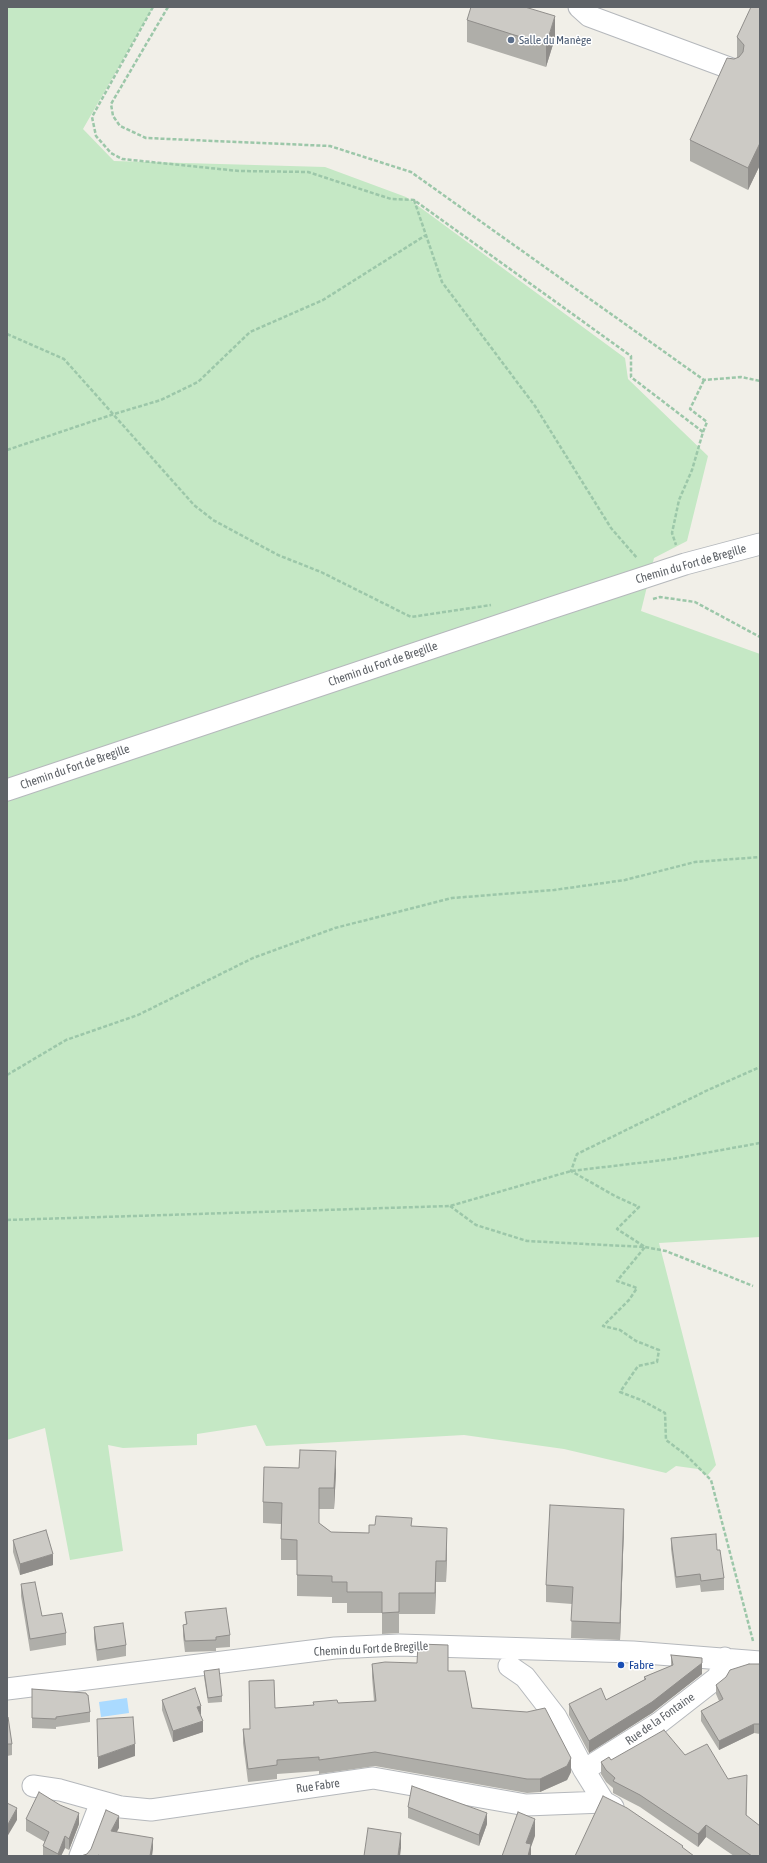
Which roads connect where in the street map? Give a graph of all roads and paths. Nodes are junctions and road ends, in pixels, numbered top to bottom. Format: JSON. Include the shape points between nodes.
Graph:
{"nodes":[{"id":1,"x":153,"y":7,"type":"edge"},
{"id":2,"x":168,"y":7,"type":"edge"},
{"id":3,"x":579,"y":7,"type":"edge"},
{"id":4,"x":732,"y":70,"type":"edge"},
{"id":5,"x":414,"y":200,"type":"junction"},
{"id":6,"x":426,"y":235,"type":"junction"},
{"id":7,"x":7,"y":334,"type":"edge"},
{"id":8,"x":704,"y":380,"type":"junction"},
{"id":9,"x":760,"y":381,"type":"edge"},
{"id":10,"x":114,"y":414,"type":"junction"},
{"id":11,"x":703,"y":432,"type":"junction"},
{"id":12,"x":7,"y":450,"type":"edge"},
{"id":13,"x":760,"y":544,"type":"edge"},
{"id":14,"x":686,"y":564,"type":"junction"},
{"id":15,"x":652,"y":575,"type":"junction"},
{"id":16,"x":646,"y":600,"type":"dead end"},
{"id":17,"x":496,"y":605,"type":"dead end"},
{"id":18,"x":760,"y":637,"type":"edge"},
{"id":19,"x":7,"y":790,"type":"edge"},
{"id":20,"x":760,"y":857,"type":"edge"},
{"id":21,"x":760,"y":1066,"type":"edge"},
{"id":22,"x":7,"y":1076,"type":"edge"},
{"id":23,"x":760,"y":1143,"type":"edge"},
{"id":24,"x":571,"y":1171,"type":"junction"},
{"id":25,"x":450,"y":1206,"type":"junction"},
{"id":26,"x":7,"y":1220,"type":"edge"},
{"id":27,"x":645,"y":1247,"type":"junction"},
{"id":28,"x":753,"y":1286,"type":"dead end"},
{"id":29,"x":757,"y":1652,"type":"edge"},
{"id":30,"x":725,"y":1658,"type":"junction"},
{"id":31,"x":509,"y":1666,"type":"dead end"},
{"id":32,"x":7,"y":1689,"type":"edge"},
{"id":33,"x":584,"y":1770,"type":"junction"},
{"id":34,"x":33,"y":1786,"type":"dead end"},
{"id":35,"x":101,"y":1802,"type":"junction"},
{"id":36,"x":604,"y":1802,"type":"junction"},
{"id":37,"x":633,"y":1818,"type":"edge"},
{"id":38,"x":80,"y":1856,"type":"edge"}],
"edges":[{"from":1,"to":5,"type":"path","via":[[92,117],[96,136],[110,153],[122,159],[239,171],[308,172],[392,199]]},
{"from":2,"to":8,"type":"path","via":[[112,104],[113,116],[120,126],[146,138],[330,146],[411,172]]},
{"from":3,"to":4,"type":"street","via":[[589,16]]},
{"from":5,"to":6,"type":"path"},
{"from":5,"to":11,"type":"path","via":[[631,356],[631,376]]},
{"from":6,"to":10,"type":"path","via":[[324,300],[250,332],[198,382],[161,400]]},
{"from":6,"to":15,"type":"path","via":[[442,282],[535,406],[611,528]]},
{"from":7,"to":10,"type":"path","via":[[64,359]]},
{"from":8,"to":9,"type":"path","via":[[741,377]]},
{"from":8,"to":11,"type":"path","via":[[690,409],[707,422]]},
{"from":10,"to":12,"type":"path"},
{"from":10,"to":17,"type":"path","via":[[194,505],[212,520],[278,555],[321,572],[411,617],[488,604]]},
{"from":11,"to":14,"type":"path","via":[[692,470],[679,500],[672,533]]},
{"from":13,"to":14,"type":"street","name":"Chemin du Fort de Bregille"},
{"from":14,"to":15,"type":"street","name":"Chemin du Fort de Bregille"},
{"from":15,"to":19,"type":"street","name":"Chemin du Fort de Bregille"},
{"from":16,"to":18,"type":"path","via":[[660,597],[695,602]]},
{"from":20,"to":22,"type":"path","via":[[695,862],[625,880],[554,890],[452,898],[335,928],[253,958],[138,1015],[66,1040]]},
{"from":21,"to":24,"type":"path","via":[[577,1154]]},
{"from":23,"to":24,"type":"path","via":[[672,1159]]},
{"from":24,"to":25,"type":"path"},
{"from":24,"to":27,"type":"path","via":[[639,1207],[616,1229]]},
{"from":25,"to":26,"type":"path"},
{"from":25,"to":27,"type":"path","via":[[476,1225],[527,1241]]},
{"from":27,"to":28,"type":"path","via":[[666,1251]]},
{"from":27,"to":29,"type":"path","via":[[617,1281],[636,1288],[629,1300],[603,1326],[620,1330],[636,1342],[659,1350],[657,1362],[638,1366],[620,1392],[665,1413],[666,1440],[686,1455],[711,1480]]},
{"from":29,"to":30,"type":"street","name":"Chemin du Fort de Bregille"},
{"from":30,"to":32,"type":"street","name":"Chemin du Fort de Bregille","via":[[633,1652],[399,1645],[335,1648]]},
{"from":30,"to":33,"type":"street","name":"Rue de la Fontaine","via":[[718,1677],[659,1723]]},
{"from":31,"to":33,"type":"street","via":[[525,1677],[556,1717]]},
{"from":33,"to":36,"type":"street"},
{"from":34,"to":35,"type":"street","name":"Rue Fabre","via":[[60,1790]]},
{"from":35,"to":36,"type":"street","name":"Rue Fabre","via":[[151,1810],[373,1778],[526,1805]]},
{"from":35,"to":38,"type":"street"},
{"from":36,"to":37,"type":"street"}]}
